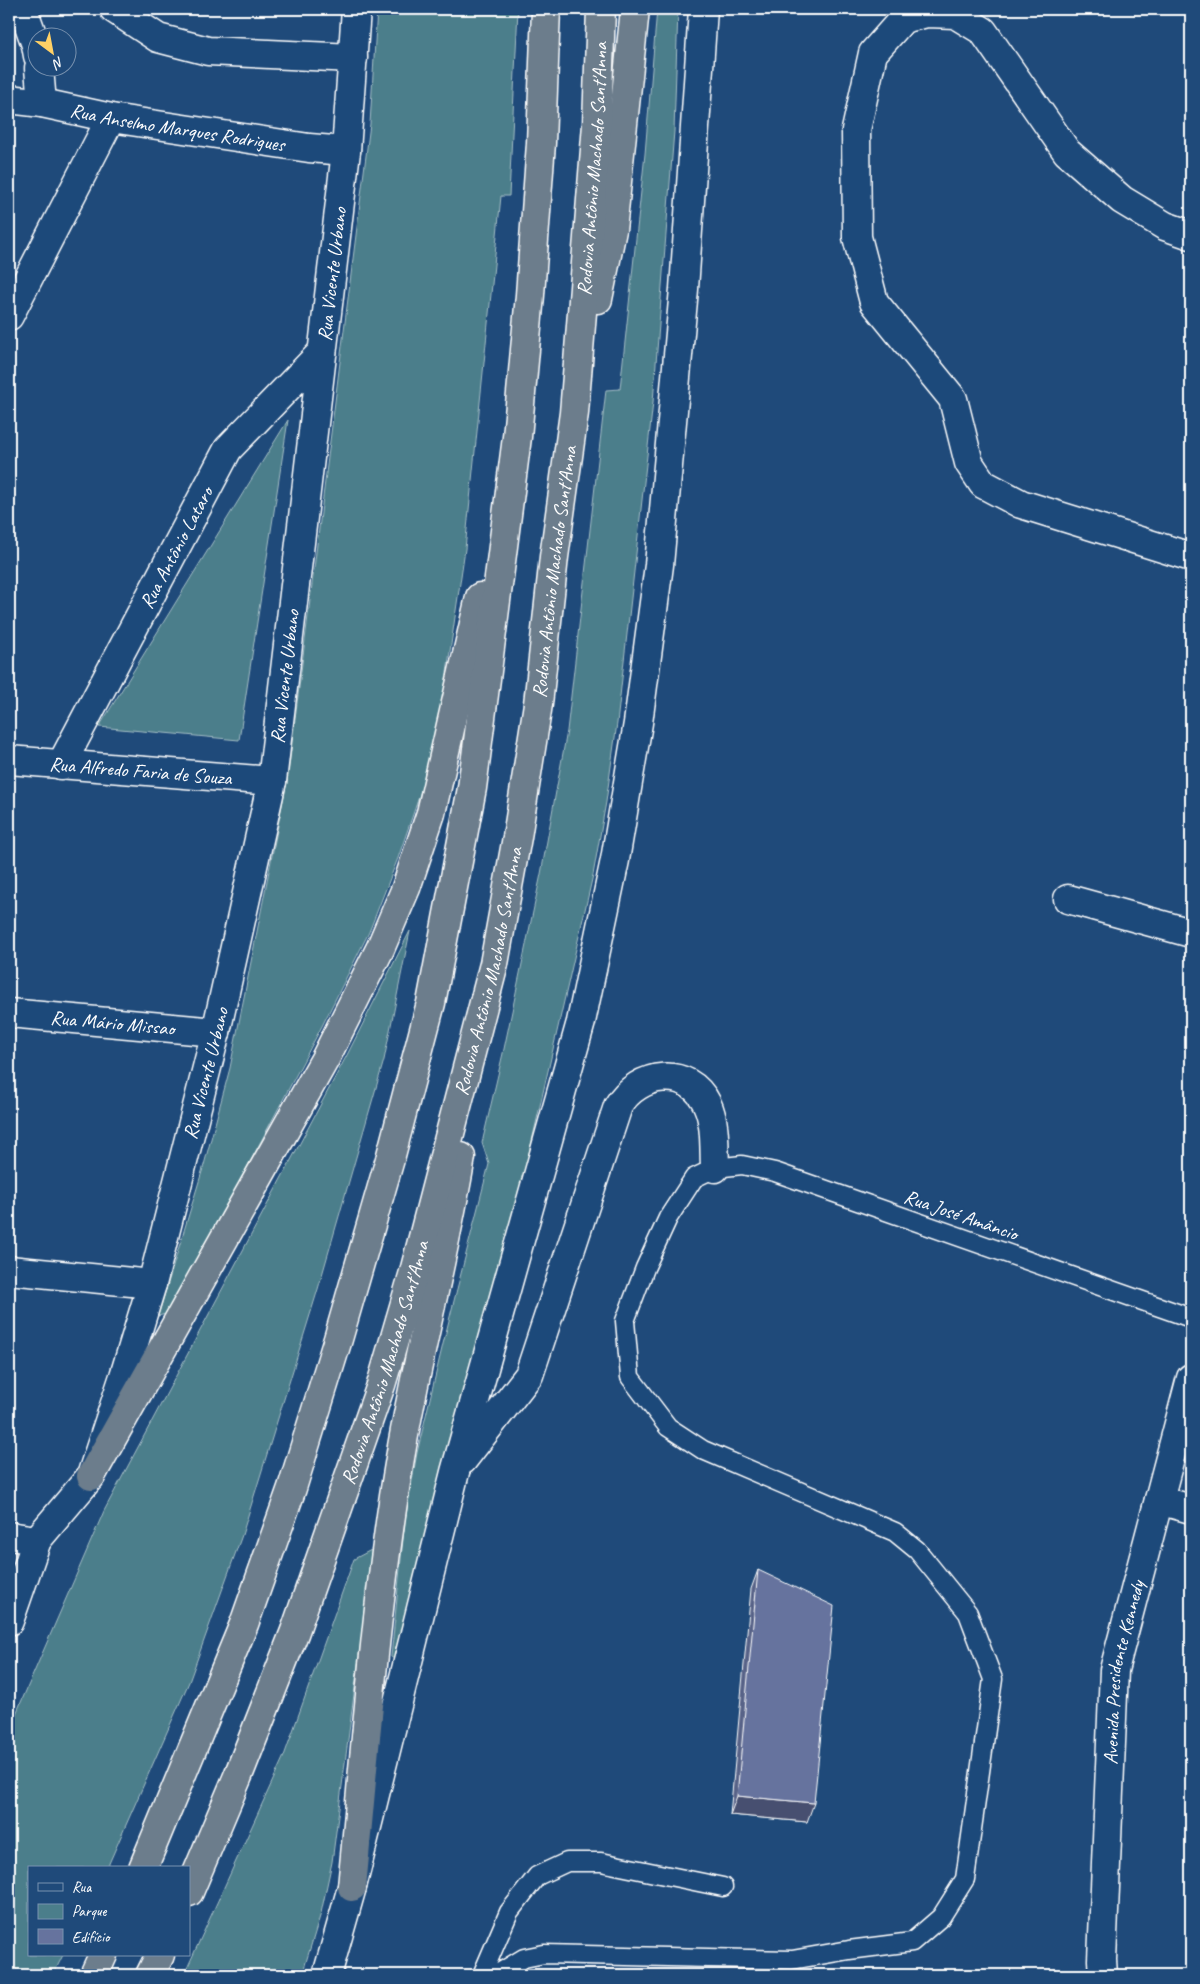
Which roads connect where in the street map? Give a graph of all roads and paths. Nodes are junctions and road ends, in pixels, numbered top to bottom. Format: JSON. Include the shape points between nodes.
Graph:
{"nodes":[{"id":1,"x":23,"y":9,"type":"edge"},
{"id":2,"x":114,"y":9,"type":"edge"},
{"id":3,"x":356,"y":9,"type":"edge"},
{"id":4,"x":546,"y":9,"type":"edge"},
{"id":5,"x":601,"y":9,"type":"edge"},
{"id":6,"x":635,"y":9,"type":"edge"},
{"id":7,"x":703,"y":9,"type":"edge"},
{"id":8,"x":30,"y":28,"type":"edge"},
{"id":9,"x":353,"y":58,"type":"junction"},
{"id":10,"x":40,"y":78,"type":"edge"},
{"id":11,"x":9,"y":99,"type":"edge"},
{"id":12,"x":42,"y":103,"type":"junction"},
{"id":13,"x":111,"y":118,"type":"junction"},
{"id":14,"x":346,"y":151,"type":"junction"},
{"id":15,"x":1191,"y":235,"type":"edge"},
{"id":16,"x":9,"y":316,"type":"edge"},
{"id":17,"x":322,"y":352,"type":"junction"},
{"id":18,"x":574,"y":413,"type":"junction"},
{"id":19,"x":517,"y":437,"type":"junction"},
{"id":20,"x":1191,"y":557,"type":"edge"},
{"id":21,"x":9,"y":760,"type":"edge"},
{"id":22,"x":61,"y":764,"type":"junction"},
{"id":23,"x":272,"y":782,"type":"junction"},
{"id":24,"x":1068,"y":899,"type":"dead end"},
{"id":25,"x":1191,"y":933,"type":"edge"},
{"id":26,"x":494,"y":964,"type":"junction"},
{"id":27,"x":9,"y":1012,"type":"edge"},
{"id":28,"x":216,"y":1032,"type":"junction"},
{"id":29,"x":715,"y":1168,"type":"junction"},
{"id":30,"x":9,"y":1270,"type":"edge"},
{"id":31,"x":152,"y":1284,"type":"junction"},
{"id":32,"x":1191,"y":1318,"type":"edge"},
{"id":33,"x":1191,"y":1378,"type":"edge"},
{"id":34,"x":455,"y":1472,"type":"junction"},
{"id":35,"x":91,"y":1476,"type":"junction"},
{"id":36,"x":1159,"y":1500,"type":"junction"},
{"id":37,"x":1191,"y":1509,"type":"edge"},
{"id":38,"x":9,"y":1536,"type":"edge"},
{"id":39,"x":37,"y":1540,"type":"junction"},
{"id":40,"x":9,"y":1622,"type":"edge"},
{"id":41,"x":144,"y":1866,"type":"edge"},
{"id":42,"x":352,"y":1887,"type":"junction"},
{"id":43,"x":723,"y":1887,"type":"dead end"},
{"id":44,"x":190,"y":1890,"type":"edge"},
{"id":45,"x":103,"y":1956,"type":"edge"},
{"id":46,"x":160,"y":1956,"type":"edge"},
{"id":47,"x":94,"y":1975,"type":"edge"},
{"id":48,"x":150,"y":1975,"type":"edge"},
{"id":49,"x":327,"y":1975,"type":"edge"},
{"id":50,"x":482,"y":1975,"type":"edge"},
{"id":51,"x":496,"y":1975,"type":"edge"},
{"id":52,"x":1103,"y":1975,"type":"edge"}],
"edges":[{"from":1,"to":8,"type":"street"},
{"from":2,"to":9,"type":"street","via":[[158,38],[208,51]]},
{"from":3,"to":9,"type":"street","name":"Rua Vicente Urbano"},
{"from":4,"to":19,"type":"highway","via":[[541,143]]},
{"from":5,"to":18,"type":"highway","name":"Rodovia Antônio Machado Sant'Anna","via":[[598,124]]},
{"from":6,"to":18,"type":"highway","via":[[612,230]]},
{"from":7,"to":34,"type":"street","via":[[684,289],[659,565],[638,723],[615,860],[581,1022]]},
{"from":9,"to":14,"type":"street","name":"Rua Vicente Urbano"},
{"from":10,"to":12,"type":"street"},
{"from":11,"to":12,"type":"street","name":"Rua Anselmo Marques Rodrigues"},
{"from":12,"to":13,"type":"street","name":"Rua Anselmo Marques Rodrigues"},
{"from":13,"to":14,"type":"street","name":"Rua Anselmo Marques Rodrigues"},
{"from":13,"to":16,"type":"street"},
{"from":14,"to":17,"type":"street","name":"Rua Vicente Urbano"},
{"from":15,"to":20,"type":"street","via":[[1165,226],[1122,200],[1067,152],[982,31],[955,14],[928,14],[902,19],[873,53],[856,130],[857,236],[874,302],[953,399],[969,464],[983,484],[1022,504]]},
{"from":17,"to":22,"type":"street","name":"Rua Antônio Lataro","via":[[228,449]]},
{"from":17,"to":23,"type":"street","name":"Rua Vicente Urbano"},
{"from":18,"to":26,"type":"highway","name":"Rodovia Antônio Machado Sant'Anna","via":[[538,704]]},
{"from":19,"to":35,"type":"highway","via":[[431,813],[406,888],[380,949],[325,1059]]},
{"from":19,"to":41,"type":"highway","via":[[472,788],[428,1012],[390,1158],[292,1488],[244,1624]]},
{"from":21,"to":22,"type":"street","name":"Rua Alfredo Faria de Souza"},
{"from":22,"to":23,"type":"street","name":"Rua Alfredo Faria de Souza"},
{"from":23,"to":28,"type":"street","name":"Rua Vicente Urbano"},
{"from":24,"to":25,"type":"street"},
{"from":26,"to":42,"type":"highway","via":[[450,1222],[400,1457],[388,1540]]},
{"from":26,"to":44,"type":"highway","name":"Rodovia Antônio Machado Sant'Anna","via":[[414,1272],[381,1385],[295,1631]]},
{"from":27,"to":28,"type":"street","name":"Rua Mário Missao"},
{"from":28,"to":31,"type":"street","name":"Rua Vicente Urbano"},
{"from":29,"to":32,"type":"lane","name":"Rua José Amâncio","via":[[742,1165],[775,1172]]},
{"from":29,"to":34,"type":"street","via":[[714,1129],[708,1107],[694,1088],[664,1077],[647,1080],[627,1093],[618,1106],[529,1375]]},
{"from":29,"to":51,"type":"lane","via":[[694,1178],[668,1218],[645,1268],[626,1321],[630,1377],[668,1427],[703,1450],[895,1532],[917,1550],[968,1613],[993,1679],[965,1879],[941,1917],[912,1942],[792,1960],[544,1954],[524,1958]]},
{"from":30,"to":31,"type":"street"},
{"from":31,"to":35,"type":"street","name":"Rua Vicente Urbano"},
{"from":33,"to":36,"type":"street","name":"Avenida Presidente Kennedy"},
{"from":34,"to":42,"type":"street"},
{"from":35,"to":39,"type":"street"},
{"from":36,"to":37,"type":"street"},
{"from":36,"to":52,"type":"street","name":"Avenida Presidente Kennedy","via":[[1114,1670]]},
{"from":38,"to":39,"type":"street"},
{"from":39,"to":40,"type":"street"},
{"from":42,"to":49,"type":"street"},
{"from":43,"to":50,"type":"lane","via":[[601,1862],[567,1862],[537,1876],[509,1912]]},
{"from":45,"to":47,"type":"highway"},
{"from":46,"to":48,"type":"highway"}]}
